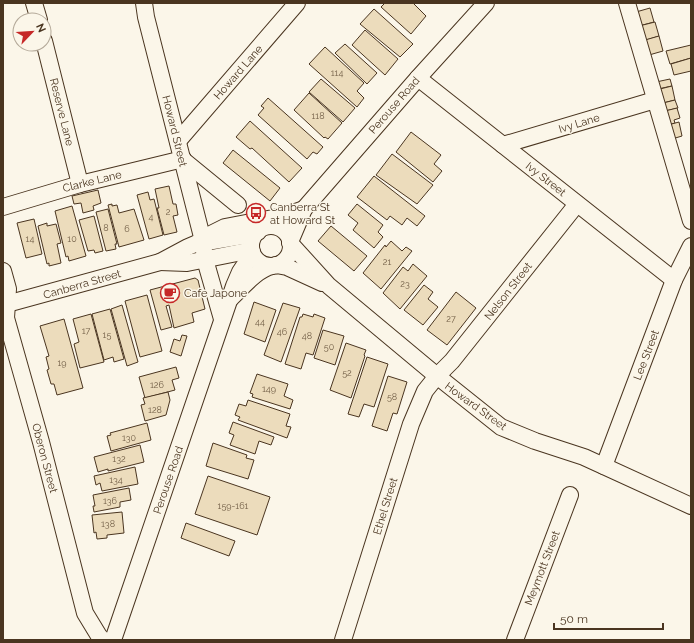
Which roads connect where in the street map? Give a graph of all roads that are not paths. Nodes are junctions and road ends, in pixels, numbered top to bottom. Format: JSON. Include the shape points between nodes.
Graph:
{"nodes":[{"id":1,"x":144,"y":3,"type":"edge"},
{"id":2,"x":486,"y":3,"type":"edge"},
{"id":3,"x":627,"y":3,"type":"edge"},
{"id":4,"x":292,"y":5,"type":"edge"},
{"id":5,"x":47,"y":52,"type":"edge"},
{"id":6,"x":418,"y":78,"type":"junction"},
{"id":7,"x":655,"y":100,"type":"junction"},
{"id":8,"x":178,"y":141,"type":"junction"},
{"id":9,"x":503,"y":146,"type":"junction"},
{"id":10,"x":183,"y":160,"type":"junction"},
{"id":11,"x":80,"y":184,"type":"junction"},
{"id":12,"x":577,"y":204,"type":"junction"},
{"id":13,"x":238,"y":205,"type":"dead end"},
{"id":14,"x":3,"y":206,"type":"edge"},
{"id":15,"x":304,"y":209,"type":"junction"},
{"id":16,"x":691,"y":221,"type":"edge"},
{"id":17,"x":273,"y":227,"type":"junction"},
{"id":18,"x":258,"y":232,"type":"junction"},
{"id":19,"x":203,"y":240,"type":"junction"},
{"id":20,"x":290,"y":243,"type":"junction"},
{"id":21,"x":691,"y":246,"type":"edge"},
{"id":22,"x":252,"y":253,"type":"junction"},
{"id":23,"x":205,"y":259,"type":"junction"},
{"id":24,"x":160,"y":262,"type":"junction"},
{"id":25,"x":274,"y":266,"type":"junction"},
{"id":26,"x":3,"y":271,"type":"edge"},
{"id":27,"x":674,"y":280,"type":"junction"},
{"id":28,"x":329,"y":286,"type":"junction"},
{"id":29,"x":229,"y":301,"type":"junction"},
{"id":30,"x":5,"y":305,"type":"edge"},
{"id":31,"x":222,"y":319,"type":"junction"},
{"id":32,"x":437,"y":376,"type":"junction"},
{"id":33,"x":604,"y":466,"type":"junction"},
{"id":34,"x":570,"y":495,"type":"dead end"},
{"id":35,"x":691,"y":506,"type":"edge"},
{"id":36,"x":103,"y":640,"type":"edge"},
{"id":37,"x":113,"y":640,"type":"edge"},
{"id":38,"x":343,"y":640,"type":"edge"},
{"id":39,"x":515,"y":640,"type":"edge"}],
"edges":[{"from":1,"to":8,"type":"street","name":"Howard Street"},
{"from":2,"to":6,"type":"street","name":"Perouse Road"},
{"from":3,"to":7,"type":"street"},
{"from":4,"to":8,"type":"street","name":"Howard Lane"},
{"from":5,"to":11,"type":"street","name":"Reserve Lane"},
{"from":6,"to":9,"type":"street","name":"Ivy Street"},
{"from":6,"to":15,"type":"street","name":"Perouse Road"},
{"from":7,"to":9,"type":"street","name":"Ivy Lane"},
{"from":7,"to":16,"type":"street"},
{"from":8,"to":10,"type":"street","name":"Howard Street"},
{"from":9,"to":12,"type":"street","name":"Ivy Street"},
{"from":10,"to":11,"type":"street","name":"Clarke Lane"},
{"from":10,"to":13,"type":"street"},
{"from":10,"to":19,"type":"street","name":"Howard Street"},
{"from":11,"to":14,"type":"street","name":"Clarke Lane"},
{"from":12,"to":27,"type":"street","name":"Ivy Street"},
{"from":12,"to":32,"type":"street","name":"Nelson Street","via":[[452,361]]},
{"from":15,"to":17,"type":"street","name":"Perouse Road"},
{"from":15,"to":19,"type":"street","name":"Canberra Street","via":[[284,216],[225,227]]},
{"from":15,"to":20,"type":"street","name":"Perouse Road"},
{"from":17,"to":18,"type":"street"},
{"from":17,"to":20,"type":"street","via":[[284,232]]},
{"from":18,"to":19,"type":"street","via":[[246,236]]},
{"from":18,"to":22,"type":"street","via":[[252,239]]},
{"from":19,"to":23,"type":"street","name":"Howard Street"},
{"from":19,"to":24,"type":"street","name":"Canberra Street"},
{"from":20,"to":25,"type":"street","via":[[287,257]]},
{"from":20,"to":28,"type":"street","name":"Howard Street"},
{"from":21,"to":27,"type":"street","name":"Lee Street"},
{"from":22,"to":23,"type":"street","name":"Canberra Street","via":[[242,252]]},
{"from":22,"to":25,"type":"street","via":[[259,262]]},
{"from":22,"to":29,"type":"street","name":"Perouse Road","via":[[238,276]]},
{"from":23,"to":24,"type":"street","name":"Canberra Street","via":[[187,263]]},
{"from":23,"to":31,"type":"street"},
{"from":24,"to":30,"type":"street","name":"Canberra Street"},
{"from":25,"to":28,"type":"street","name":"Howard Street","via":[[291,269]]},
{"from":25,"to":29,"type":"street","name":"Perouse Road","via":[[255,275]]},
{"from":26,"to":30,"type":"street","name":"Oberon Street","via":[[8,289]]},
{"from":27,"to":33,"type":"street","name":"Lee Street"},
{"from":28,"to":32,"type":"street","name":"Howard Street"},
{"from":29,"to":31,"type":"street","name":"Perouse Road"},
{"from":30,"to":36,"type":"street","name":"Oberon Street","via":[[6,318],[85,613]]},
{"from":31,"to":37,"type":"street","name":"Perouse Road"},
{"from":32,"to":33,"type":"street","name":"Howard Street","via":[[501,427]]},
{"from":32,"to":38,"type":"street","name":"Ethel Street","via":[[425,391],[411,424]]},
{"from":33,"to":35,"type":"street","name":"Howard Street"},
{"from":34,"to":39,"type":"street","name":"Meymott Street"}]}
